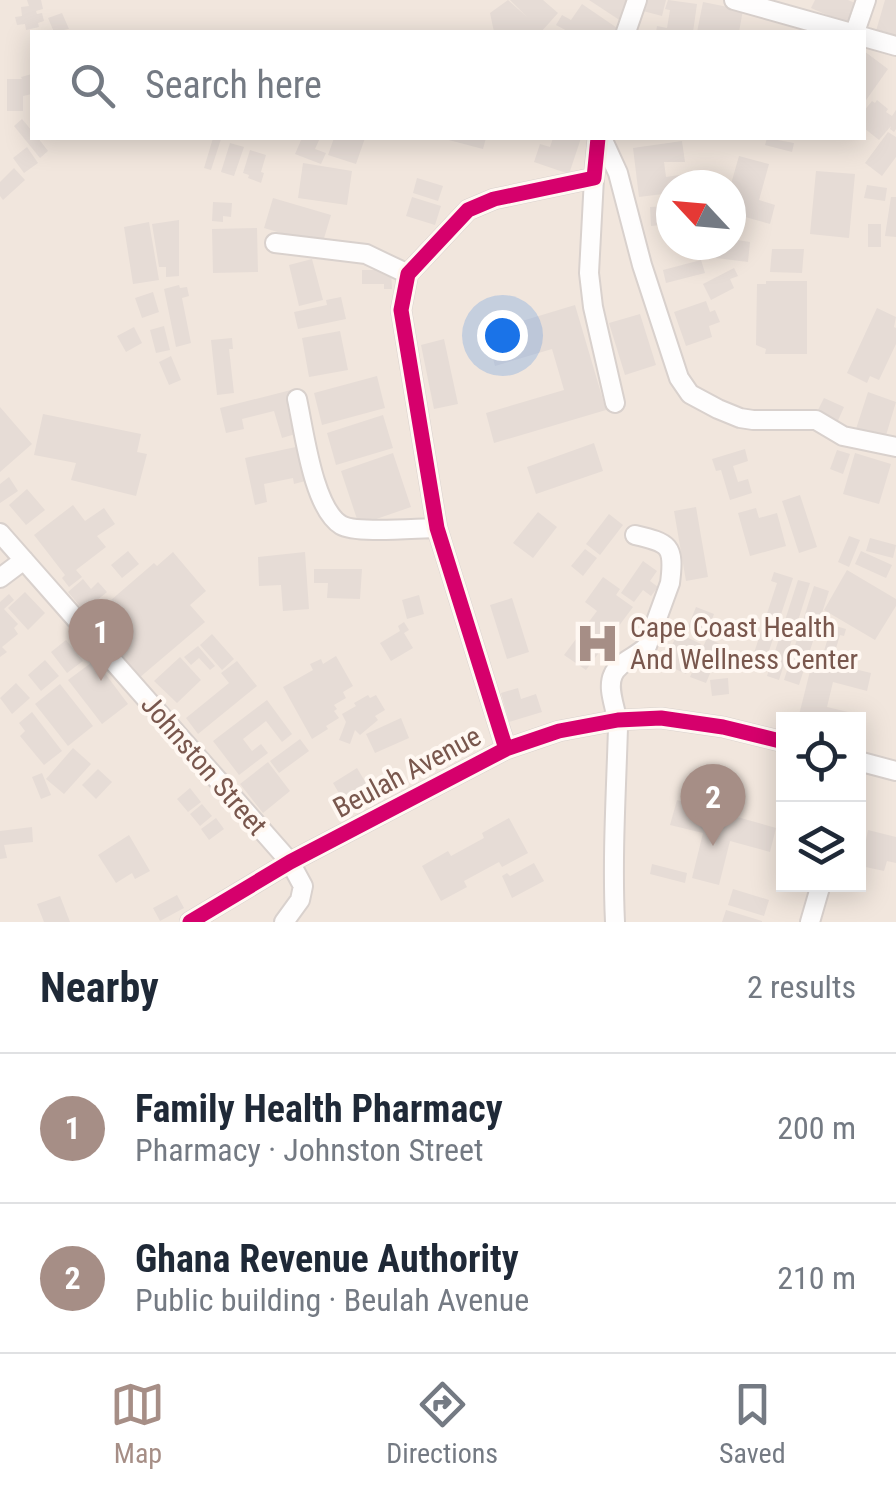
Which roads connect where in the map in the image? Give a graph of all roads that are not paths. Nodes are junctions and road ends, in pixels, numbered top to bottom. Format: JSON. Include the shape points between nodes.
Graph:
{"nodes":[{"id":1,"x":637,"y":0,"type":"edge"},
{"id":2,"x":734,"y":0,"type":"edge"},
{"id":3,"x":866,"y":0,"type":"edge"},
{"id":4,"x":627,"y":30,"type":"edge"},
{"id":5,"x":841,"y":30,"type":"edge"},
{"id":6,"x":856,"y":30,"type":"edge"},
{"id":7,"x":866,"y":38,"type":"edge"},
{"id":8,"x":896,"y":46,"type":"edge"},
{"id":9,"x":600,"y":140,"type":"edge"},
{"id":10,"x":601,"y":140,"type":"edge"},
{"id":11,"x":594,"y":178,"type":"junction"},
{"id":12,"x":275,"y":243,"type":"dead end"},
{"id":13,"x":408,"y":274,"type":"junction"},
{"id":14,"x":297,"y":399,"type":"dead end"},
{"id":15,"x":615,"y":403,"type":"dead end"},
{"id":16,"x":896,"y":447,"type":"edge"},
{"id":17,"x":437,"y":528,"type":"junction"},
{"id":18,"x":0,"y":532,"type":"edge"},
{"id":19,"x":634,"y":535,"type":"dead end"},
{"id":20,"x":24,"y":560,"type":"junction"},
{"id":21,"x":0,"y":578,"type":"edge"},
{"id":22,"x":618,"y":720,"type":"junction"},
{"id":23,"x":776,"y":740,"type":"edge"},
{"id":24,"x":506,"y":749,"type":"junction"},
{"id":25,"x":866,"y":763,"type":"edge"},
{"id":26,"x":896,"y":771,"type":"edge"},
{"id":27,"x":290,"y":862,"type":"junction"},
{"id":28,"x":819,"y":892,"type":"edge"},
{"id":29,"x":190,"y":922,"type":"edge"},
{"id":30,"x":284,"y":922,"type":"edge"},
{"id":31,"x":615,"y":922,"type":"edge"},
{"id":32,"x":810,"y":922,"type":"edge"}],
"edges":[{"from":1,"to":4,"type":"street"},
{"from":2,"to":5,"type":"street"},
{"from":3,"to":6,"type":"street"},
{"from":7,"to":8,"type":"street"},
{"from":9,"to":11,"type":"street"},
{"from":10,"to":16,"type":"street","via":[[618,172],[642,265],[690,394],[740,418],[816,420],[843,436]]},
{"from":11,"to":13,"type":"street","via":[[468,210]]},
{"from":11,"to":15,"type":"street","via":[[593,306]]},
{"from":12,"to":13,"type":"street","via":[[366,254]]},
{"from":13,"to":17,"type":"street","via":[[401,310]]},
{"from":14,"to":17,"type":"street","via":[[317,486],[326,510],[342,526]]},
{"from":17,"to":24,"type":"street"},
{"from":18,"to":20,"type":"street","name":"Johnston Street"},
{"from":19,"to":22,"type":"street","via":[[666,544],[672,572],[647,646],[612,676]]},
{"from":20,"to":21,"type":"street"},
{"from":20,"to":27,"type":"street","name":"Johnston Street"},
{"from":22,"to":23,"type":"street","name":"Beulah Avenue","via":[[661,718]]},
{"from":22,"to":24,"type":"street","name":"Beulah Avenue"},
{"from":22,"to":31,"type":"street"},
{"from":24,"to":27,"type":"street","name":"Beulah Avenue"},
{"from":25,"to":26,"type":"street"},
{"from":27,"to":29,"type":"street","name":"Beulah Avenue"},
{"from":27,"to":30,"type":"street","via":[[303,886]]},
{"from":28,"to":32,"type":"street"}]}
